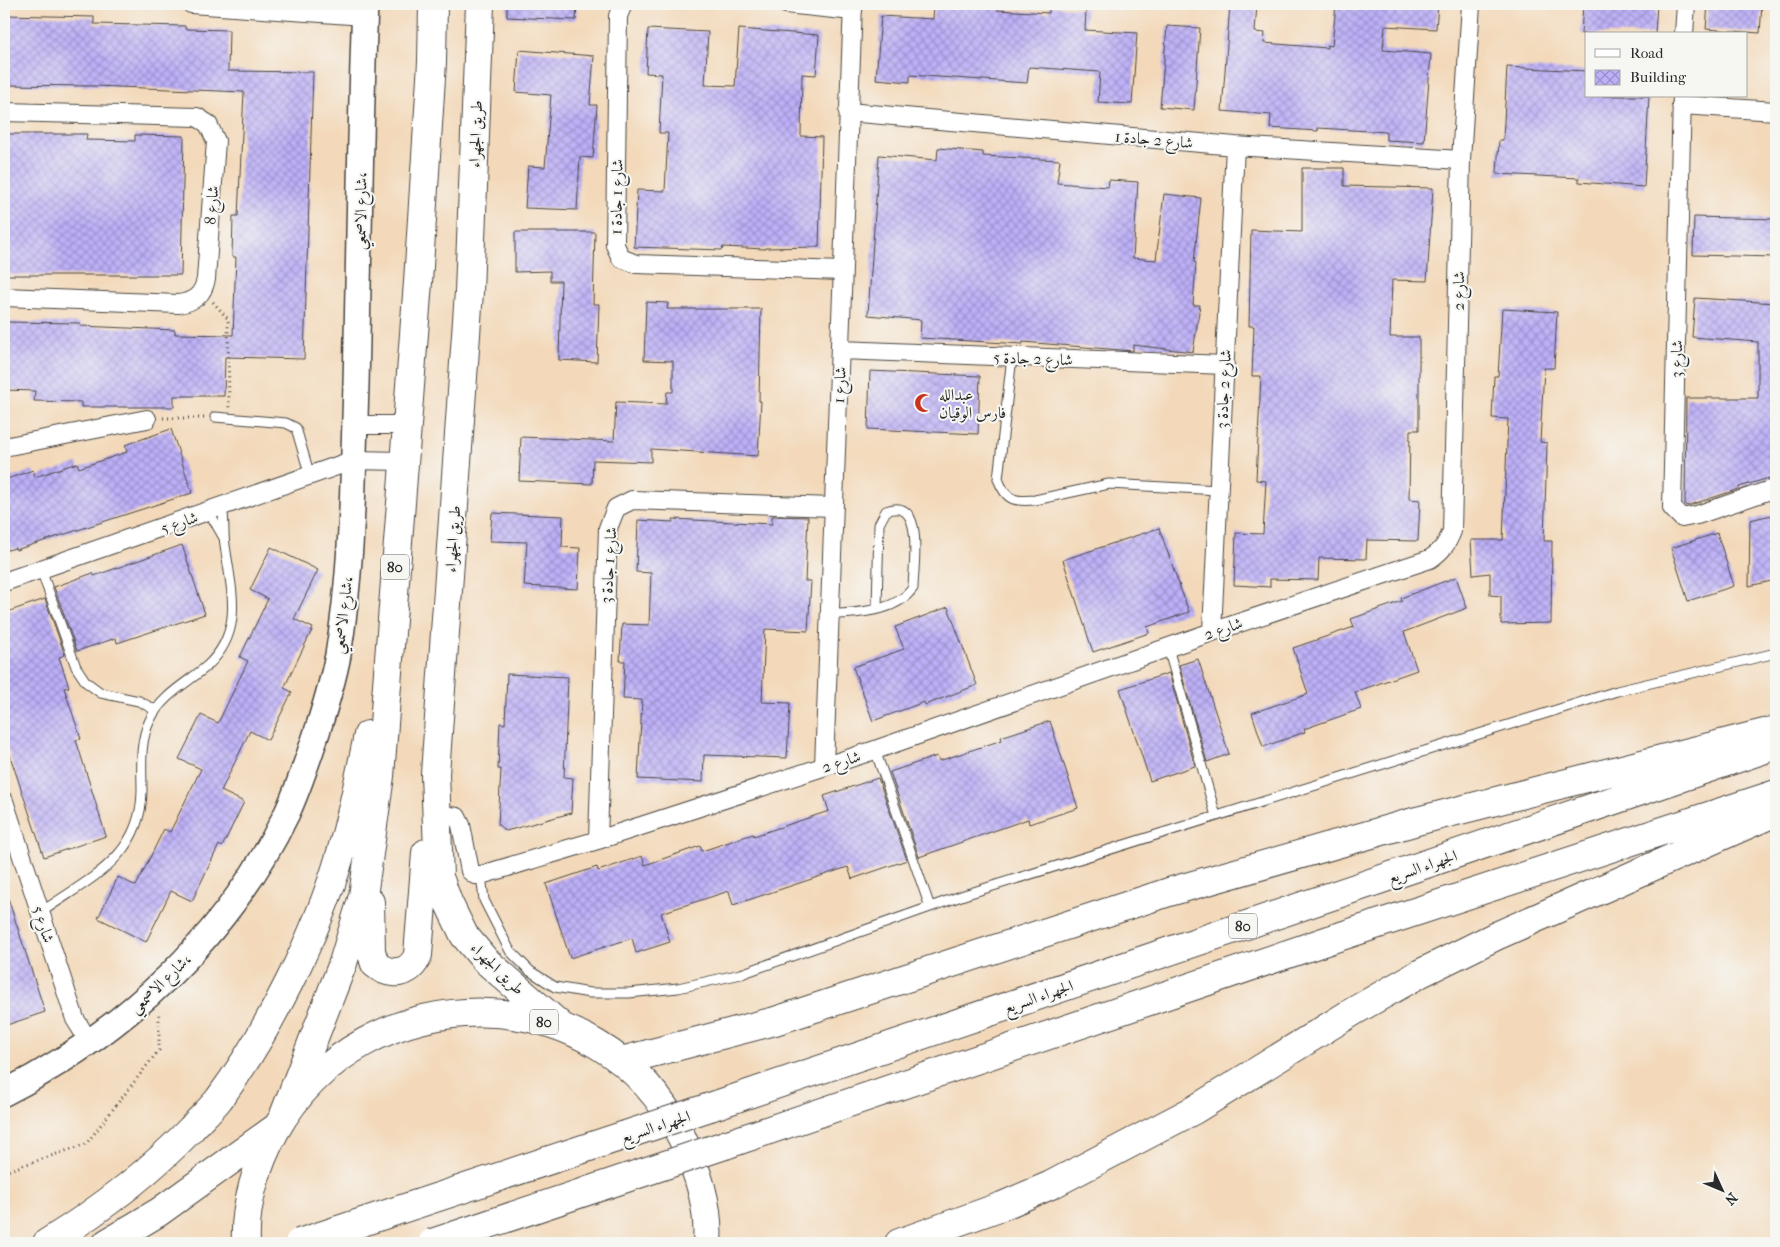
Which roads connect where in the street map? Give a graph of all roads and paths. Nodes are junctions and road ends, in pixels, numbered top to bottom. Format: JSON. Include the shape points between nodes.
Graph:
{"nodes":[{"id":1,"x":191,"y":4,"type":"edge"},
{"id":2,"x":434,"y":4,"type":"edge"},
{"id":3,"x":480,"y":4,"type":"edge"},
{"id":4,"x":623,"y":4,"type":"edge"},
{"id":5,"x":786,"y":4,"type":"edge"},
{"id":6,"x":1471,"y":4,"type":"edge"},
{"id":7,"x":1686,"y":4,"type":"edge"},
{"id":8,"x":853,"y":7,"type":"edge"},
{"id":9,"x":365,"y":10,"type":"edge"},
{"id":10,"x":1684,"y":32,"type":"edge"},
{"id":11,"x":1681,"y":100,"type":"edge"},
{"id":12,"x":1776,"y":111,"type":"edge"},
{"id":13,"x":4,"y":112,"type":"edge"},
{"id":14,"x":848,"y":112,"type":"junction"},
{"id":15,"x":1235,"y":146,"type":"junction"},
{"id":16,"x":1461,"y":160,"type":"junction"},
{"id":17,"x":842,"y":271,"type":"junction"},
{"id":18,"x":202,"y":292,"type":"junction"},
{"id":19,"x":4,"y":297,"type":"edge"},
{"id":20,"x":840,"y":350,"type":"junction"},
{"id":21,"x":1012,"y":357,"type":"junction"},
{"id":22,"x":1224,"y":365,"type":"junction"},
{"id":23,"x":215,"y":417,"type":"joint"},
{"id":24,"x":147,"y":419,"type":"joint"},
{"id":25,"x":230,"y":419,"type":"junction"},
{"id":26,"x":355,"y":425,"type":"junction"},
{"id":27,"x":405,"y":425,"type":"junction"},
{"id":28,"x":4,"y":447,"type":"edge"},
{"id":29,"x":354,"y":460,"type":"junction"},
{"id":30,"x":403,"y":461,"type":"junction"},
{"id":31,"x":310,"y":476,"type":"junction"},
{"id":32,"x":1776,"y":488,"type":"edge"},
{"id":33,"x":1219,"y":490,"type":"junction"},
{"id":34,"x":832,"y":507,"type":"junction"},
{"id":35,"x":216,"y":510,"type":"junction"},
{"id":36,"x":224,"y":538,"type":"junction"},
{"id":37,"x":41,"y":570,"type":"junction"},
{"id":38,"x":4,"y":582,"type":"edge"},
{"id":39,"x":392,"y":603,"type":"junction"},
{"id":40,"x":877,"y":609,"type":"junction"},
{"id":41,"x":831,"y":615,"type":"junction"},
{"id":42,"x":1212,"y":632,"type":"junction"},
{"id":43,"x":1168,"y":648,"type":"junction"},
{"id":44,"x":1776,"y":653,"type":"edge"},
{"id":45,"x":155,"y":710,"type":"junction"},
{"id":46,"x":1776,"y":730,"type":"edge"},
{"id":47,"x":1776,"y":745,"type":"edge"},
{"id":48,"x":875,"y":750,"type":"junction"},
{"id":49,"x":824,"y":766,"type":"junction"},
{"id":50,"x":436,"y":774,"type":"junction"},
{"id":51,"x":380,"y":776,"type":"junction"},
{"id":52,"x":1776,"y":794,"type":"edge"},
{"id":53,"x":4,"y":801,"type":"edge"},
{"id":54,"x":1776,"y":812,"type":"edge"},
{"id":55,"x":436,"y":814,"type":"junction"},
{"id":56,"x":1216,"y":816,"type":"junction"},
{"id":57,"x":598,"y":840,"type":"junction"},
{"id":58,"x":481,"y":875,"type":"junction"},
{"id":59,"x":930,"y":907,"type":"junction"},
{"id":60,"x":40,"y":913,"type":"junction"},
{"id":61,"x":159,"y":986,"type":"junction"},
{"id":62,"x":560,"y":1026,"type":"junction"},
{"id":63,"x":90,"y":1043,"type":"junction"},
{"id":64,"x":621,"y":1061,"type":"junction"},
{"id":65,"x":4,"y":1093,"type":"edge"},
{"id":66,"x":281,"y":1121,"type":"junction"},
{"id":67,"x":4,"y":1172,"type":"edge"},
{"id":68,"x":1002,"y":1206,"type":"junction"},
{"id":69,"x":47,"y":1243,"type":"edge"},
{"id":70,"x":108,"y":1243,"type":"edge"},
{"id":71,"x":246,"y":1243,"type":"edge"},
{"id":72,"x":299,"y":1243,"type":"edge"},
{"id":73,"x":432,"y":1243,"type":"edge"},
{"id":74,"x":707,"y":1243,"type":"edge"},
{"id":75,"x":899,"y":1243,"type":"edge"},
{"id":76,"x":938,"y":1243,"type":"edge"}],
"edges":[{"from":1,"to":9,"type":"street"},
{"from":2,"to":27,"type":"highway","number":"80","via":[[418,282]]},
{"from":3,"to":50,"type":"highway","name":"طريق الجهراء","number":"80","via":[[469,292]]},
{"from":4,"to":17,"type":"street","name":"شارع 1 جادة 1","via":[[618,16],[616,244],[621,258],[636,264]]},
{"from":5,"to":8,"type":"street"},
{"from":6,"to":16,"type":"street","name":"شارع 2"},
{"from":7,"to":10,"type":"street"},
{"from":8,"to":14,"type":"street","name":"شارع 1"},
{"from":9,"to":26,"type":"street","name":"شارع الاصمعي،"},
{"from":11,"to":12,"type":"street"},
{"from":11,"to":32,"type":"street","name":"شارع 3","via":[[1672,508],[1682,518]]},
{"from":13,"to":18,"type":"street","name":"شارع 8","via":[[198,117],[208,124],[216,141],[206,279]]},
{"from":14,"to":15,"type":"street","name":"شارع 2 جادة 1"},
{"from":14,"to":17,"type":"street","name":"شارع 1"},
{"from":15,"to":16,"type":"street","name":"شارع 2 جادة 1"},
{"from":15,"to":22,"type":"street","name":"شارع 2 جادة 3"},
{"from":16,"to":42,"type":"street","name":"شارع 2","via":[[1452,531],[1445,548],[1430,559]]},
{"from":17,"to":20,"type":"street","name":"شارع 1"},
{"from":18,"to":19,"type":"street","via":[[192,301],[178,304]]},
{"from":18,"to":25,"type":"path","via":[[228,319]]},
{"from":20,"to":21,"type":"street","name":"شارع 2 جادة 5"},
{"from":20,"to":34,"type":"street","name":"شارع 1"},
{"from":21,"to":22,"type":"street","name":"شارع 2 جادة 5"},
{"from":21,"to":33,"type":"lane","via":[[998,479],[1002,491],[1010,498],[1035,500],[1109,484]]},
{"from":22,"to":33,"type":"street","name":"شارع 2 جادة 3"},
{"from":23,"to":24,"type":"path"},
{"from":23,"to":25,"type":"lane"},
{"from":24,"to":28,"type":"street"},
{"from":25,"to":31,"type":"lane","via":[[286,423],[296,428]]},
{"from":26,"to":27,"type":"street"},
{"from":26,"to":29,"type":"street","name":"شارع الاصمعي،"},
{"from":27,"to":30,"type":"highway","number":"80"},
{"from":29,"to":30,"type":"street"},
{"from":29,"to":31,"type":"street","name":"شارع 5"},
{"from":29,"to":61,"type":"street","name":"شارع الاصمعي،","via":[[346,598],[338,658],[305,767],[265,854],[231,907]]},
{"from":30,"to":39,"type":"highway","number":"80"},
{"from":31,"to":35,"type":"street","name":"شارع 5"},
{"from":33,"to":42,"type":"street","name":"شارع 2 جادة 3"},
{"from":34,"to":41,"type":"street","name":"شارع 1"},
{"from":34,"to":57,"type":"street","name":"شارع 1 جادة 3","via":[[632,500],[616,508],[608,528]]},
{"from":35,"to":36,"type":"lane"},
{"from":35,"to":36,"type":"lane"},
{"from":35,"to":37,"type":"street","name":"شارع 5"},
{"from":36,"to":45,"type":"lane","via":[[233,618],[228,637],[219,654]]},
{"from":37,"to":38,"type":"street","name":"شارع 5"},
{"from":37,"to":45,"type":"lane","via":[[76,667],[86,682],[101,693],[138,701]]},
{"from":39,"to":51,"type":"highway","number":"80"},
{"from":39,"to":69,"type":"highway","via":[[358,787],[340,856],[305,948],[280,998],[219,1099],[194,1126],[136,1182]]},
{"from":40,"to":40,"type":"lane","via":[[900,601],[912,588],[915,527],[907,512],[901,509],[886,511],[879,524]]},
{"from":40,"to":41,"type":"lane"},
{"from":41,"to":49,"type":"street","name":"شارع 1"},
{"from":42,"to":43,"type":"street","name":"شارع 2"},
{"from":43,"to":48,"type":"street","name":"شارع 2"},
{"from":43,"to":56,"type":"lane"},
{"from":44,"to":56,"type":"lane","via":[[1617,691]]},
{"from":45,"to":60,"type":"lane","via":[[144,735],[141,811],[130,842],[106,866]]},
{"from":46,"to":64,"type":"highway","via":[[1417,821],[1188,887],[775,1022]]},
{"from":47,"to":72,"type":"highway","name":"الجهراء السريع","number":"80","bridge":true,"via":[[710,1108]]},
{"from":48,"to":49,"type":"street","name":"شارع 2"},
{"from":48,"to":59,"type":"lane"},
{"from":49,"to":57,"type":"street","name":"شارع 2"},
{"from":50,"to":51,"type":"highway","via":[[418,955],[408,968],[392,974],[375,964],[371,951],[370,910]]},
{"from":50,"to":55,"type":"highway","name":"طريق الجهراء","number":"80"},
{"from":51,"to":66,"type":"highway","number":"80","via":[[363,896],[343,962]]},
{"from":52,"to":73,"type":"highway","bridge":true,"via":[[1330,940]]},
{"from":53,"to":60,"type":"street","name":"شارع 5"},
{"from":54,"to":68,"type":"highway","via":[[1418,974],[1194,1110]]},
{"from":55,"to":58,"type":"street","via":[[457,818],[470,871]]},
{"from":55,"to":62,"type":"highway","name":"طريق الجهراء","number":"80","via":[[439,878],[464,934],[485,960]]},
{"from":56,"to":59,"type":"lane"},
{"from":57,"to":58,"type":"street","name":"شارع 2"},
{"from":58,"to":59,"type":"lane","via":[[484,900],[510,951],[530,971],[555,987],[590,993],[678,988],[741,974]]},
{"from":60,"to":63,"type":"street","name":"شارع 5","via":[[75,1019]]},
{"from":61,"to":63,"type":"street","name":"شارع الاصمعي،"},
{"from":61,"to":67,"type":"path","via":[[160,1050],[86,1144]]},
{"from":62,"to":64,"type":"highway","number":"80"},
{"from":62,"to":66,"type":"highway","number":"80","via":[[527,1016],[488,1011],[448,1013],[409,1021],[372,1036],[339,1058],[309,1084]]},
{"from":63,"to":65,"type":"street","name":"شارع الاصمعي،","via":[[46,1072]]},
{"from":64,"to":74,"type":"highway","number":"80","via":[[655,1096],[674,1122],[692,1158],[703,1198]]},
{"from":66,"to":70,"type":"highway","via":[[159,1212]]},
{"from":66,"to":71,"type":"highway","number":"80","via":[[256,1174]]},
{"from":68,"to":75,"type":"highway"},
{"from":68,"to":76,"type":"highway"}]}
